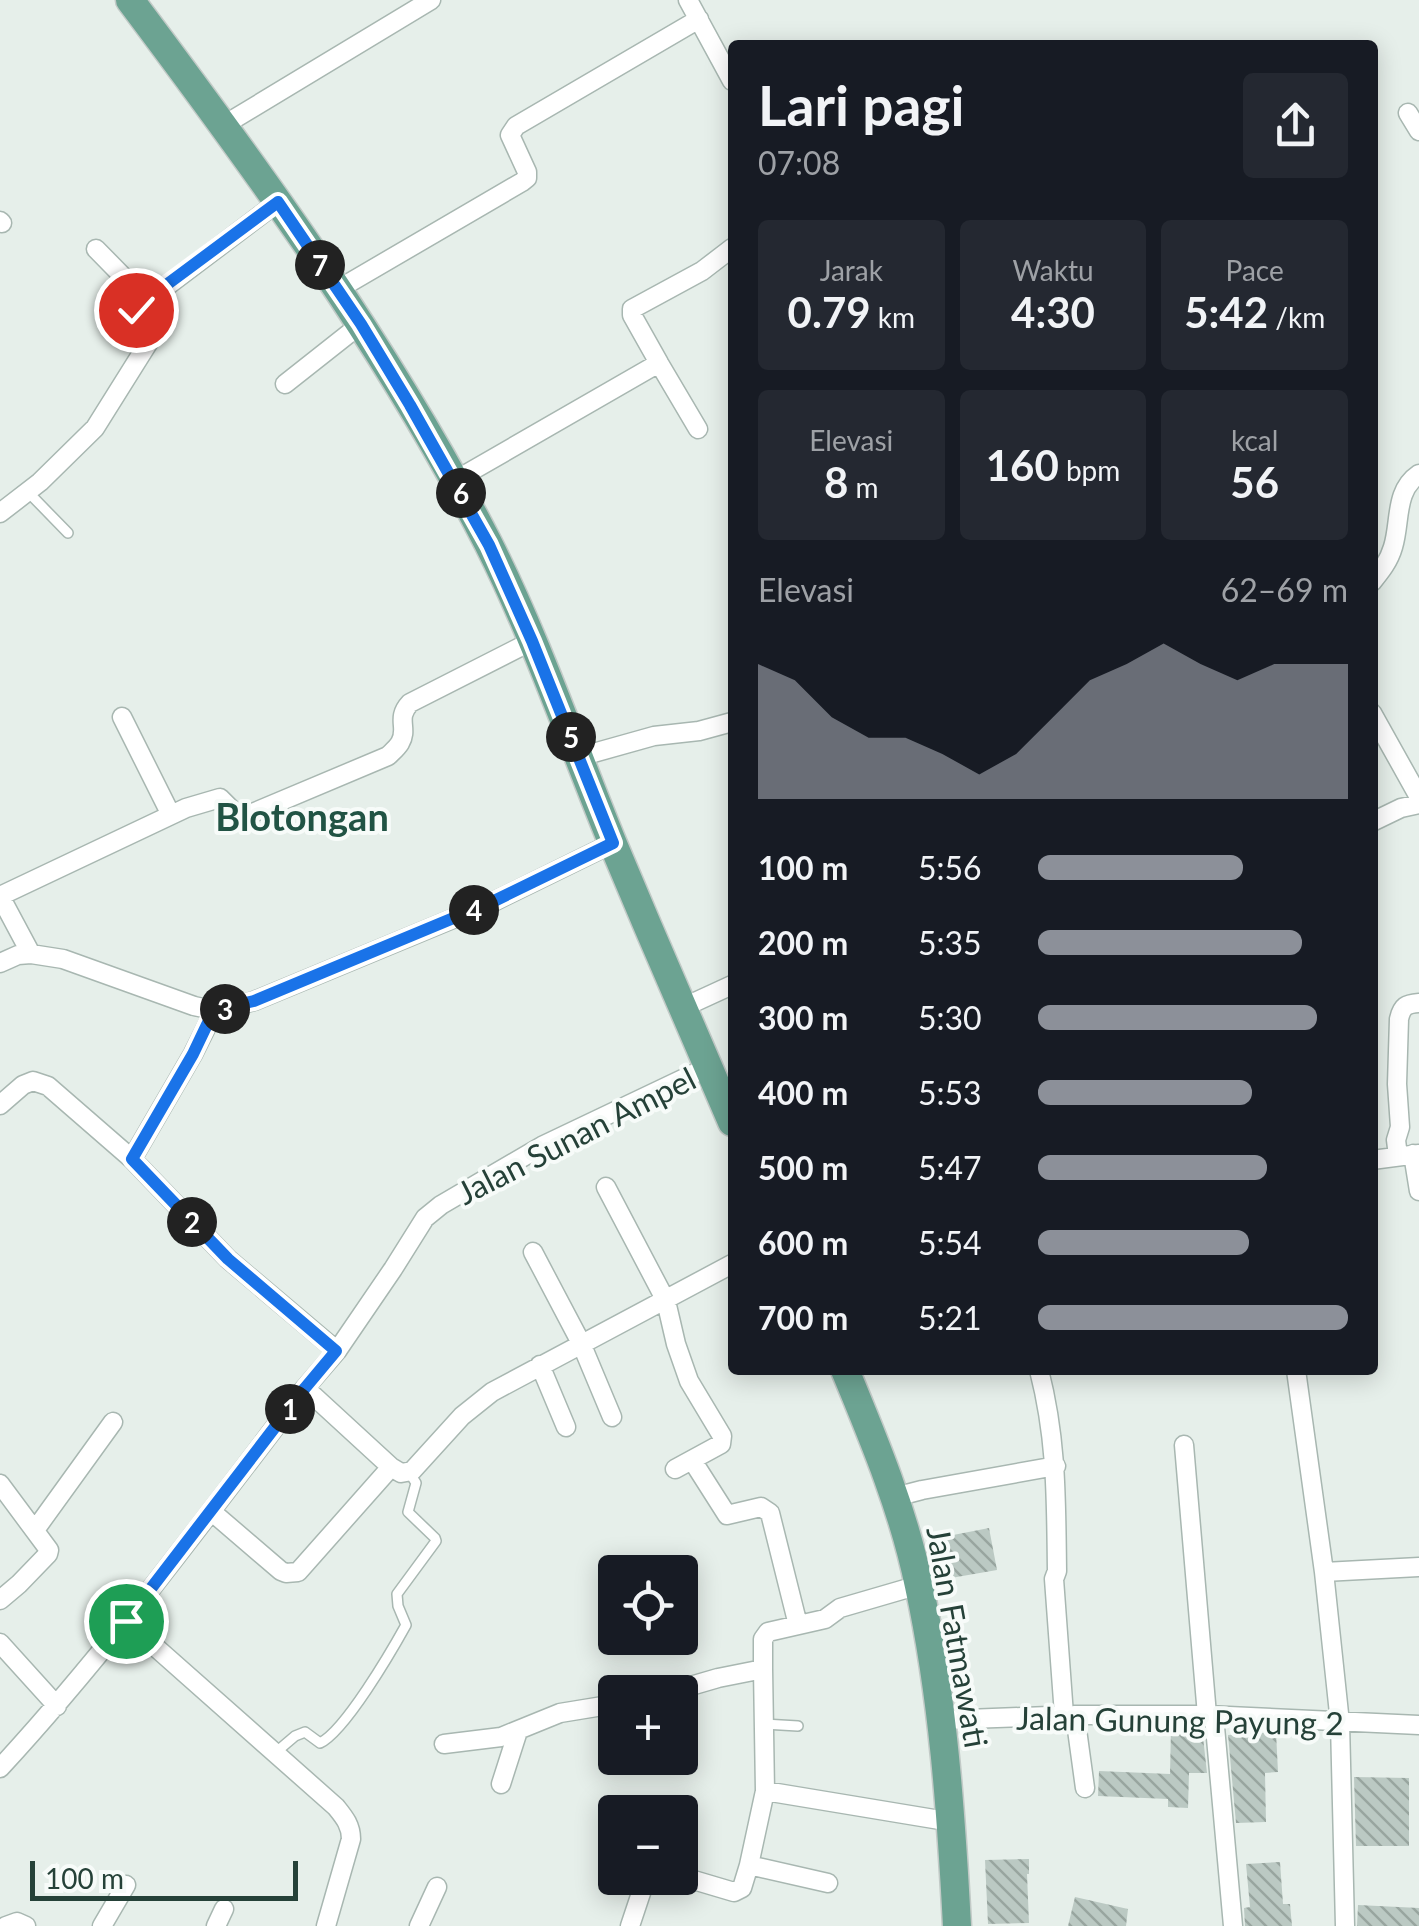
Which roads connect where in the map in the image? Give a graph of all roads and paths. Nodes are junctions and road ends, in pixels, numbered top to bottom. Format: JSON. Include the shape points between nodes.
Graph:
{"nodes":[{"id":1,"x":130,"y":0,"type":"edge"},
{"id":2,"x":431,"y":0,"type":"edge"},
{"id":3,"x":688,"y":0,"type":"edge"},
{"id":4,"x":699,"y":19,"type":"junction"},
{"id":5,"x":728,"y":73,"type":"edge"},
{"id":6,"x":1408,"y":113,"type":"dead end"},
{"id":7,"x":224,"y":125,"type":"junction"},
{"id":8,"x":1419,"y":131,"type":"edge"},
{"id":9,"x":278,"y":202,"type":"junction"},
{"id":10,"x":96,"y":250,"type":"dead end"},
{"id":11,"x":728,"y":251,"type":"edge"},
{"id":12,"x":338,"y":290,"type":"junction"},
{"id":13,"x":146,"y":300,"type":"junction"},
{"id":14,"x":361,"y":324,"type":"junction"},
{"id":15,"x":659,"y":364,"type":"junction"},
{"id":16,"x":285,"y":384,"type":"dead end"},
{"id":17,"x":698,"y":429,"type":"dead end"},
{"id":18,"x":1419,"y":474,"type":"edge"},
{"id":19,"x":454,"y":481,"type":"junction"},
{"id":20,"x":28,"y":492,"type":"junction"},
{"id":21,"x":0,"y":513,"type":"edge"},
{"id":22,"x":68,"y":533,"type":"dead end"},
{"id":23,"x":1378,"y":574,"type":"edge"},
{"id":24,"x":532,"y":641,"type":"junction"},
{"id":25,"x":122,"y":717,"type":"dead end"},
{"id":26,"x":728,"y":723,"type":"edge"},
{"id":27,"x":1378,"y":724,"type":"edge"},
{"id":28,"x":580,"y":757,"type":"junction"},
{"id":29,"x":1419,"y":801,"type":"edge"},
{"id":30,"x":171,"y":815,"type":"junction"},
{"id":31,"x":1378,"y":819,"type":"edge"},
{"id":32,"x":613,"y":843,"type":"junction"},
{"id":33,"x":0,"y":896,"type":"edge"},
{"id":34,"x":32,"y":954,"type":"junction"},
{"id":35,"x":0,"y":963,"type":"edge"},
{"id":36,"x":728,"y":987,"type":"edge"},
{"id":37,"x":1419,"y":1003,"type":"edge"},
{"id":38,"x":682,"y":1008,"type":"junction"},
{"id":39,"x":214,"y":1010,"type":"junction"},
{"id":40,"x":708,"y":1067,"type":"junction"},
{"id":41,"x":0,"y":1105,"type":"edge"},
{"id":42,"x":728,"y":1113,"type":"edge"},
{"id":43,"x":1410,"y":1155,"type":"edge"},
{"id":44,"x":132,"y":1159,"type":"junction"},
{"id":45,"x":1378,"y":1159,"type":"edge"},
{"id":46,"x":606,"y":1187,"type":"dead end"},
{"id":47,"x":1419,"y":1191,"type":"edge"},
{"id":48,"x":533,"y":1252,"type":"dead end"},
{"id":49,"x":728,"y":1266,"type":"edge"},
{"id":50,"x":666,"y":1301,"type":"junction"},
{"id":51,"x":581,"y":1343,"type":"junction"},
{"id":52,"x":336,"y":1351,"type":"junction"},
{"id":53,"x":540,"y":1365,"type":"junction"},
{"id":54,"x":846,"y":1375,"type":"edge"},
{"id":55,"x":1040,"y":1375,"type":"edge"},
{"id":56,"x":1297,"y":1375,"type":"edge"},
{"id":57,"x":305,"y":1388,"type":"junction"},
{"id":58,"x":612,"y":1417,"type":"dead end"},
{"id":59,"x":113,"y":1422,"type":"dead end"},
{"id":60,"x":566,"y":1427,"type":"dead end"},
{"id":61,"x":1184,"y":1445,"type":"dead end"},
{"id":62,"x":692,"y":1460,"type":"junction"},
{"id":63,"x":1056,"y":1466,"type":"junction"},
{"id":64,"x":675,"y":1469,"type":"dead end"},
{"id":65,"x":400,"y":1470,"type":"junction"},
{"id":66,"x":0,"y":1484,"type":"edge"},
{"id":67,"x":894,"y":1498,"type":"junction"},
{"id":68,"x":211,"y":1511,"type":"junction"},
{"id":69,"x":36,"y":1530,"type":"junction"},
{"id":70,"x":1419,"y":1567,"type":"edge"},
{"id":71,"x":1324,"y":1572,"type":"junction"},
{"id":72,"x":919,"y":1584,"type":"junction"},
{"id":73,"x":0,"y":1600,"type":"edge"},
{"id":74,"x":126,"y":1621,"type":"junction"},
{"id":75,"x":798,"y":1625,"type":"junction"},
{"id":76,"x":0,"y":1643,"type":"edge"},
{"id":77,"x":763,"y":1669,"type":"junction"},
{"id":78,"x":698,"y":1684,"type":"edge"},
{"id":79,"x":57,"y":1706,"type":"junction"},
{"id":80,"x":598,"y":1707,"type":"edge"},
{"id":81,"x":1069,"y":1715,"type":"junction"},
{"id":82,"x":1210,"y":1716,"type":"junction"},
{"id":83,"x":941,"y":1720,"type":"junction"},
{"id":84,"x":1340,"y":1723,"type":"junction"},
{"id":85,"x":764,"y":1724,"type":"junction"},
{"id":86,"x":1419,"y":1725,"type":"edge"},
{"id":87,"x":798,"y":1726,"type":"dead end"},
{"id":88,"x":518,"y":1731,"type":"junction"},
{"id":89,"x":444,"y":1744,"type":"dead end"},
{"id":90,"x":275,"y":1753,"type":"junction"},
{"id":91,"x":0,"y":1768,"type":"edge"},
{"id":92,"x":501,"y":1784,"type":"dead end"},
{"id":93,"x":1085,"y":1788,"type":"dead end"},
{"id":94,"x":765,"y":1791,"type":"junction"},
{"id":95,"x":952,"y":1822,"type":"junction"},
{"id":96,"x":748,"y":1865,"type":"junction"},
{"id":97,"x":698,"y":1881,"type":"edge"},
{"id":98,"x":828,"y":1883,"type":"dead end"},
{"id":99,"x":126,"y":1884,"type":"dead end"},
{"id":100,"x":437,"y":1887,"type":"dead end"},
{"id":101,"x":640,"y":1895,"type":"edge"},
{"id":102,"x":6,"y":1926,"type":"edge"},
{"id":103,"x":26,"y":1926,"type":"edge"},
{"id":104,"x":102,"y":1926,"type":"edge"},
{"id":105,"x":326,"y":1926,"type":"edge"},
{"id":106,"x":418,"y":1926,"type":"edge"},
{"id":107,"x":630,"y":1926,"type":"edge"},
{"id":108,"x":957,"y":1926,"type":"edge"},
{"id":109,"x":1233,"y":1926,"type":"edge"},
{"id":110,"x":1345,"y":1926,"type":"edge"}],
"edges":[{"from":1,"to":7,"type":"main road"},
{"from":2,"to":7,"type":"street"},
{"from":3,"to":4,"type":"street"},
{"from":4,"to":5,"type":"street"},
{"from":4,"to":12,"type":"street","via":[[516,126],[510,135],[527,172],[522,182]]},
{"from":6,"to":8,"type":"street"},
{"from":7,"to":9,"type":"main road"},
{"from":9,"to":12,"type":"main road"},
{"from":9,"to":13,"type":"street"},
{"from":10,"to":13,"type":"street"},
{"from":11,"to":15,"type":"street","via":[[632,309]]},
{"from":12,"to":14,"type":"main road"},
{"from":13,"to":20,"type":"street","via":[[136,312],[152,338],[95,428]]},
{"from":14,"to":16,"type":"street"},
{"from":14,"to":19,"type":"main road"},
{"from":15,"to":17,"type":"street"},
{"from":15,"to":19,"type":"street"},
{"from":18,"to":23,"type":"street","via":[[1405,486],[1393,548]]},
{"from":19,"to":24,"type":"main road"},
{"from":20,"to":21,"type":"street"},
{"from":20,"to":22,"type":"lane"},
{"from":24,"to":28,"type":"main road"},
{"from":24,"to":30,"type":"street","via":[[410,703],[401,742],[388,756],[243,816],[220,798]]},
{"from":25,"to":30,"type":"street"},
{"from":26,"to":28,"type":"street"},
{"from":27,"to":29,"type":"street"},
{"from":28,"to":32,"type":"main road"},
{"from":29,"to":31,"type":"street"},
{"from":30,"to":33,"type":"street"},
{"from":32,"to":38,"type":"main road"},
{"from":32,"to":39,"type":"street","via":[[473,910],[254,1001]]},
{"from":33,"to":34,"type":"street"},
{"from":34,"to":35,"type":"street"},
{"from":34,"to":39,"type":"street"},
{"from":36,"to":38,"type":"street"},
{"from":37,"to":43,"type":"street","via":[[1405,1005],[1399,1019],[1396,1140]]},
{"from":38,"to":40,"type":"main road"},
{"from":39,"to":44,"type":"street"},
{"from":40,"to":42,"type":"main road"},
{"from":40,"to":52,"type":"street","name":"Jalan Sunan Ampel","via":[[542,1146],[441,1205],[413,1234]]},
{"from":41,"to":44,"type":"street","via":[[33,1081],[48,1086]]},
{"from":43,"to":45,"type":"street"},
{"from":43,"to":47,"type":"street"},
{"from":44,"to":52,"type":"street","via":[[228,1259]]},
{"from":46,"to":50,"type":"street"},
{"from":48,"to":51,"type":"street"},
{"from":49,"to":50,"type":"street"},
{"from":50,"to":51,"type":"street"},
{"from":50,"to":62,"type":"street","via":[[690,1382],[722,1436],[721,1444]]},
{"from":51,"to":53,"type":"street"},
{"from":51,"to":58,"type":"street"},
{"from":52,"to":57,"type":"street","name":"Jalan Sunan Ampel"},
{"from":53,"to":60,"type":"street"},
{"from":53,"to":65,"type":"street","via":[[477,1403]]},
{"from":54,"to":67,"type":"main road","name":"Jalan Fatmawati"},
{"from":55,"to":63,"type":"street"},
{"from":56,"to":71,"type":"street"},
{"from":57,"to":65,"type":"street"},
{"from":57,"to":68,"type":"street","name":"Jalan Sunan Ampel"},
{"from":59,"to":69,"type":"street"},
{"from":61,"to":82,"type":"street"},
{"from":62,"to":64,"type":"street"},
{"from":62,"to":75,"type":"street","via":[[726,1511],[761,1507],[770,1513]]},
{"from":63,"to":67,"type":"street"},
{"from":63,"to":81,"type":"street","via":[[1054,1578]]},
{"from":65,"to":68,"type":"street","via":[[292,1574]]},
{"from":65,"to":90,"type":"lane","via":[[416,1483],[408,1512],[436,1541],[397,1594],[406,1625],[329,1738],[320,1743],[305,1732]]},
{"from":66,"to":69,"type":"street"},
{"from":67,"to":72,"type":"main road","name":"Jalan Fatmawati"},
{"from":68,"to":74,"type":"street","name":"Jalan Sunan Ampel"},
{"from":69,"to":73,"type":"street","via":[[48,1554]]},
{"from":70,"to":71,"type":"street"},
{"from":71,"to":84,"type":"street"},
{"from":72,"to":75,"type":"street"},
{"from":72,"to":83,"type":"main road","name":"Jalan Fatmawati"},
{"from":74,"to":79,"type":"street","name":"Jalan Sunan Ampel"},
{"from":74,"to":90,"type":"street"},
{"from":75,"to":77,"type":"street","via":[[768,1632]]},
{"from":76,"to":79,"type":"street"},
{"from":77,"to":78,"type":"street"},
{"from":77,"to":85,"type":"street"},
{"from":79,"to":91,"type":"street","name":"Jalan Sunan Ampel"},
{"from":80,"to":88,"type":"street","via":[[560,1713]]},
{"from":81,"to":82,"type":"street","name":"Jalan Gunung Payung 2"},
{"from":81,"to":83,"type":"street","name":"Jalan Gunung Payung 2"},
{"from":81,"to":93,"type":"street"},
{"from":82,"to":84,"type":"street","name":"Jalan Gunung Payung 2"},
{"from":82,"to":109,"type":"street"},
{"from":83,"to":95,"type":"main road","name":"Jalan Fatmawati"},
{"from":84,"to":86,"type":"street","name":"Jalan Gunung Payung 2"},
{"from":84,"to":110,"type":"street"},
{"from":85,"to":87,"type":"lane"},
{"from":85,"to":94,"type":"street"},
{"from":88,"to":89,"type":"street"},
{"from":88,"to":92,"type":"street"},
{"from":90,"to":105,"type":"street","via":[[336,1807],[351,1830]]},
{"from":94,"to":95,"type":"street"},
{"from":94,"to":96,"type":"street"},
{"from":95,"to":108,"type":"main road","name":"Jalan Fatmawati"},
{"from":96,"to":97,"type":"street","via":[[742,1888],[734,1892]]},
{"from":96,"to":98,"type":"street"},
{"from":99,"to":104,"type":"street"},
{"from":100,"to":106,"type":"street"},
{"from":101,"to":107,"type":"street"},
{"from":102,"to":103,"type":"street"}]}
